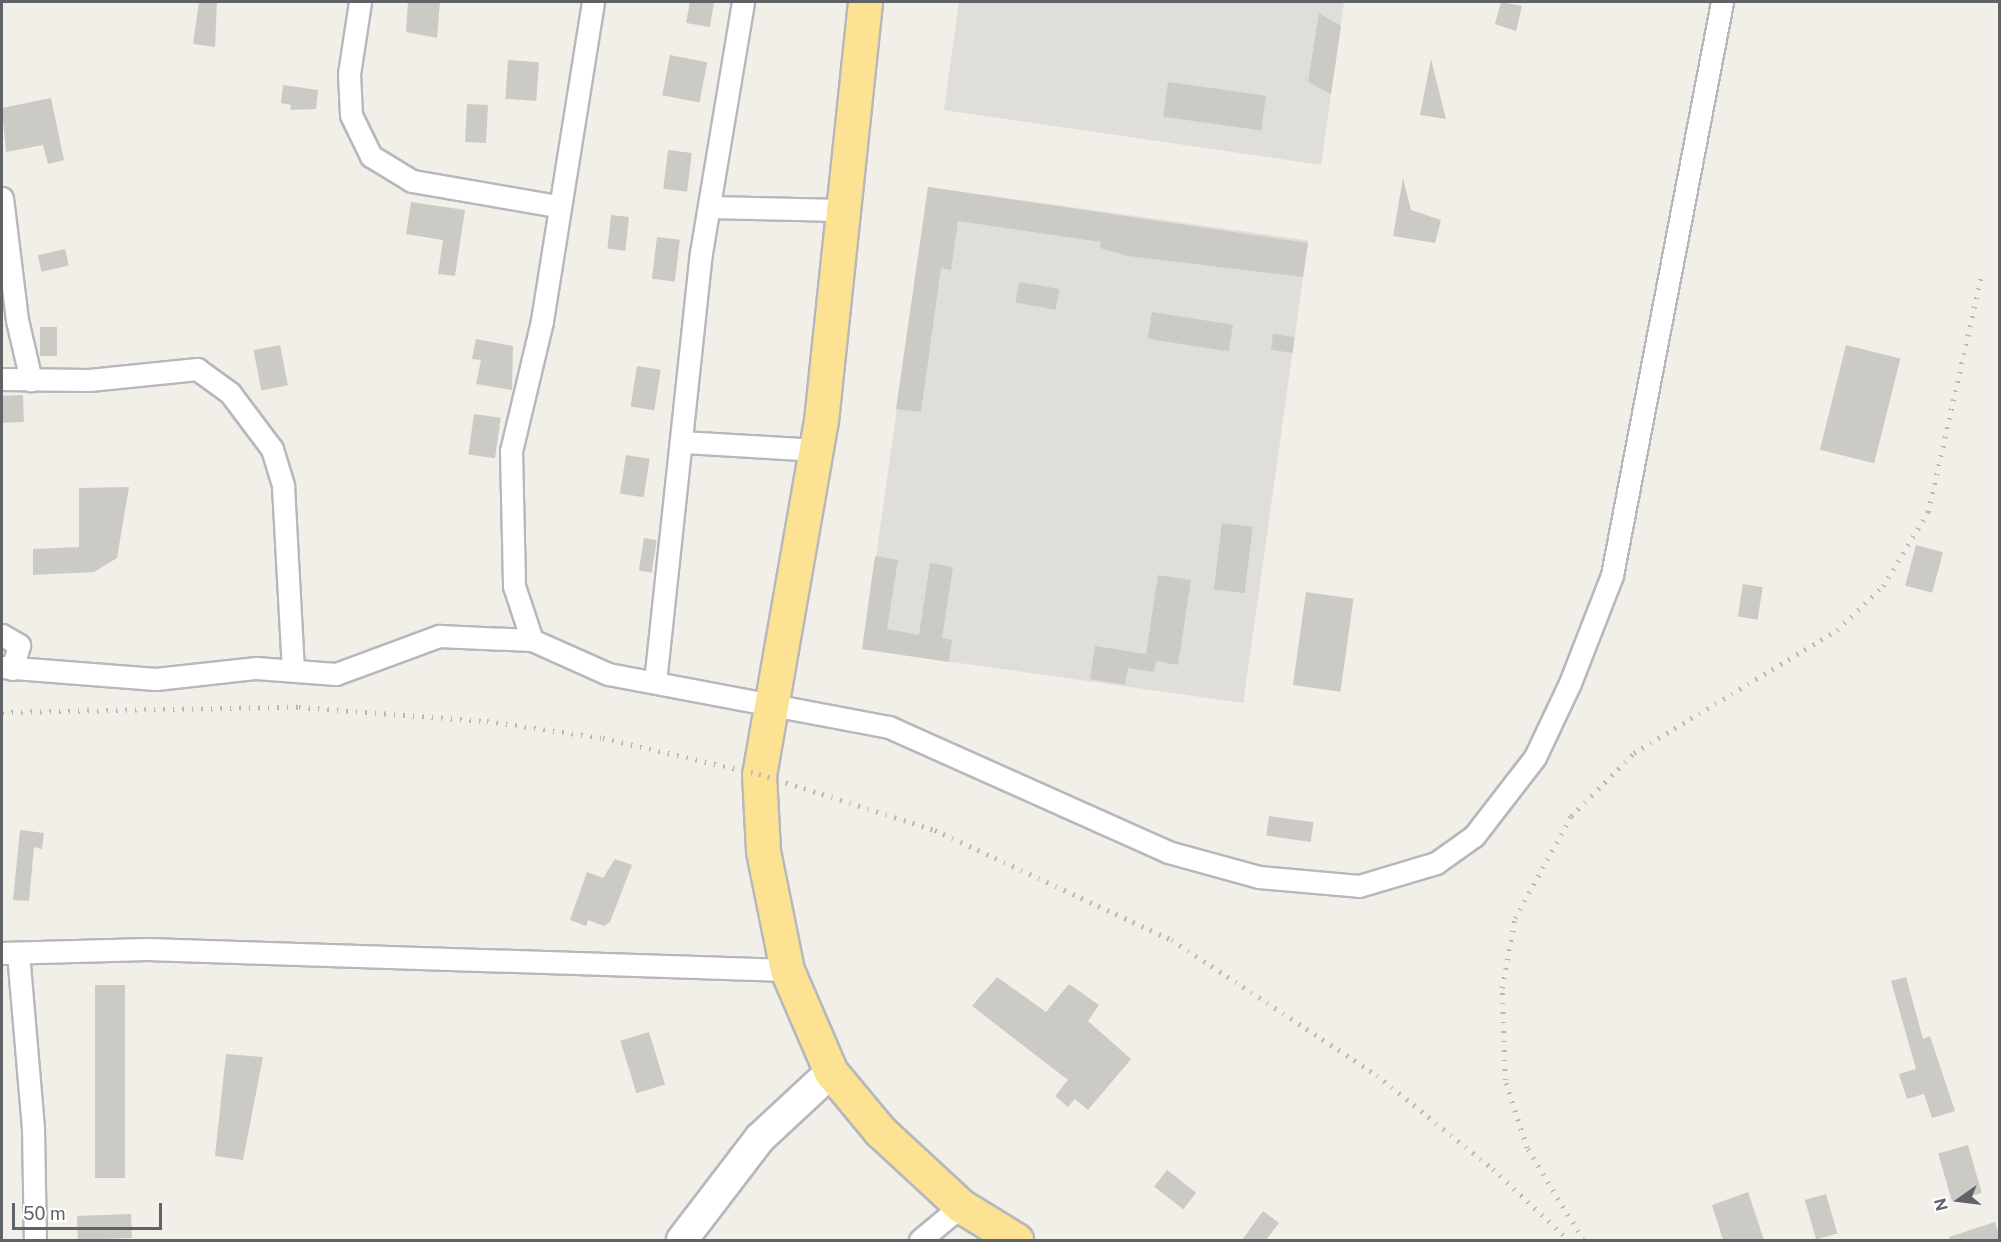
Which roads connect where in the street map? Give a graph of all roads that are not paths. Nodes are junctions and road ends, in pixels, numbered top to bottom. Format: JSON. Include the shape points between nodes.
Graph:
{"nodes":[{"id":1,"x":360,"y":2,"type":"edge"},
{"id":2,"x":592,"y":2,"type":"edge"},
{"id":3,"x":743,"y":2,"type":"edge"},
{"id":4,"x":865,"y":2,"type":"edge"},
{"id":5,"x":1722,"y":2,"type":"edge"},
{"id":6,"x":2,"y":198,"type":"edge"},
{"id":7,"x":556,"y":206,"type":"junction"},
{"id":8,"x":709,"y":207,"type":"junction"},
{"id":9,"x":841,"y":210,"type":"junction"},
{"id":10,"x":2,"y":379,"type":"edge"},
{"id":11,"x":31,"y":380,"type":"junction"},
{"id":12,"x":683,"y":441,"type":"junction"},
{"id":13,"x":816,"y":450,"type":"junction"},
{"id":14,"x":2,"y":635,"type":"edge"},
{"id":15,"x":532,"y":640,"type":"junction"},
{"id":16,"x":7,"y":668,"type":"edge"},
{"id":17,"x":293,"y":669,"type":"junction"},
{"id":18,"x":655,"y":682,"type":"junction"},
{"id":19,"x":768,"y":701,"type":"junction"},
{"id":20,"x":10,"y":953,"type":"edge"},
{"id":21,"x":787,"y":970,"type":"junction"},
{"id":22,"x":831,"y":1072,"type":"junction"},
{"id":23,"x":962,"y":1206,"type":"junction"},
{"id":24,"x":35,"y":1240,"type":"edge"},
{"id":25,"x":682,"y":1240,"type":"edge"},
{"id":26,"x":920,"y":1240,"type":"edge"},
{"id":27,"x":1016,"y":1240,"type":"edge"}],
"edges":[{"from":1,"to":7,"type":"street","via":[[349,74],[351,116],[371,156],[412,181]]},
{"from":2,"to":7,"type":"street"},
{"from":3,"to":8,"type":"street"},
{"from":4,"to":9,"type":"highway"},
{"from":5,"to":19,"type":"street","via":[[1612,575],[1535,757],[1498,810],[1459,848],[1412,874],[1359,886],[1259,877],[1168,852],[889,728]]},
{"from":6,"to":11,"type":"street","via":[[17,320]]},
{"from":7,"to":15,"type":"street","via":[[542,321],[511,451],[514,586]]},
{"from":8,"to":9,"type":"street"},
{"from":8,"to":12,"type":"street"},
{"from":9,"to":13,"type":"highway"},
{"from":10,"to":11,"type":"street"},
{"from":11,"to":17,"type":"street","via":[[197,369],[230,393],[272,449],[283,486]]},
{"from":12,"to":13,"type":"street"},
{"from":12,"to":18,"type":"street"},
{"from":13,"to":19,"type":"highway"},
{"from":14,"to":16,"type":"street","via":[[19,645]]},
{"from":15,"to":17,"type":"street","via":[[439,636],[352,671]]},
{"from":15,"to":18,"type":"street","via":[[608,674]]},
{"from":16,"to":17,"type":"street","via":[[156,679]]},
{"from":18,"to":19,"type":"street"},
{"from":19,"to":21,"type":"highway","via":[[760,811]]},
{"from":20,"to":21,"type":"street","via":[[147,949]]},
{"from":20,"to":24,"type":"street","via":[[33,1129]]},
{"from":21,"to":22,"type":"highway"},
{"from":22,"to":23,"type":"highway","via":[[880,1131]]},
{"from":22,"to":25,"type":"street","via":[[760,1138]]},
{"from":23,"to":26,"type":"street"},
{"from":23,"to":27,"type":"highway"}]}
